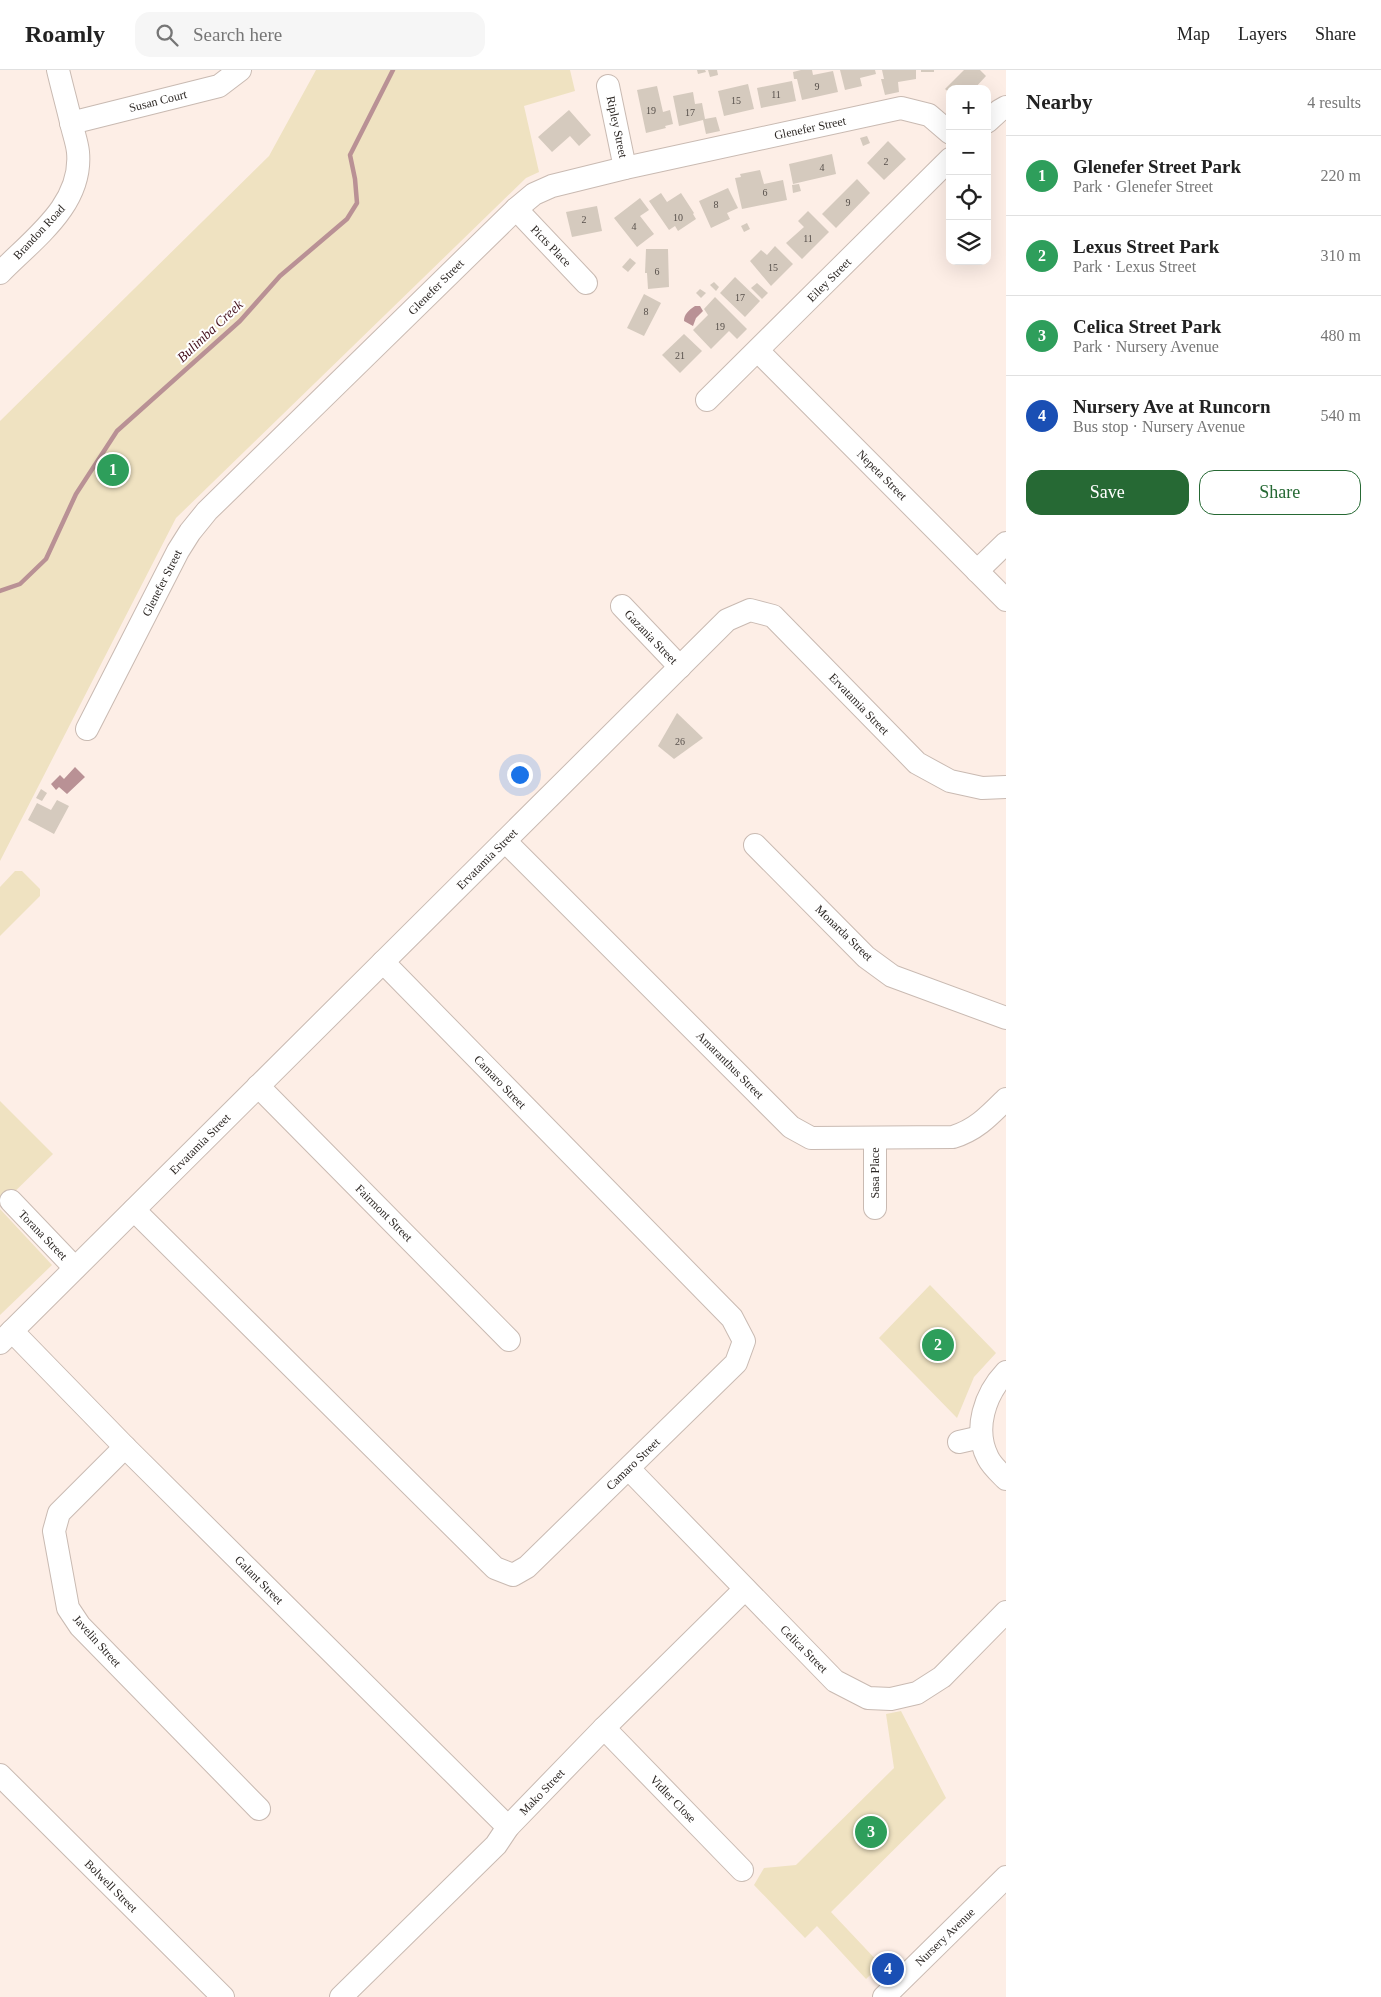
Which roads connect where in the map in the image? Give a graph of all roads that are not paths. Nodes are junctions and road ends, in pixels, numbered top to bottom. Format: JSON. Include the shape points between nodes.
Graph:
{"nodes":[{"id":1,"x":58,"y":70,"type":"edge"},
{"id":2,"x":240,"y":70,"type":"edge"},
{"id":3,"x":608,"y":86,"type":"dead end"},
{"id":4,"x":1006,"y":107,"type":"edge"},
{"id":5,"x":991,"y":118,"type":"edge"},
{"id":6,"x":71,"y":123,"type":"junction"},
{"id":7,"x":946,"y":130,"type":"edge"},
{"id":8,"x":946,"y":163,"type":"edge"},
{"id":9,"x":626,"y":168,"type":"junction"},
{"id":10,"x":516,"y":209,"type":"junction"},
{"id":11,"x":0,"y":273,"type":"edge"},
{"id":12,"x":586,"y":283,"type":"dead end"},
{"id":13,"x":758,"y":351,"type":"junction"},
{"id":14,"x":707,"y":400,"type":"dead end"},
{"id":15,"x":1006,"y":542,"type":"edge"},
{"id":16,"x":977,"y":571,"type":"junction"},
{"id":17,"x":1006,"y":600,"type":"edge"},
{"id":18,"x":622,"y":606,"type":"dead end"},
{"id":19,"x":680,"y":667,"type":"junction"},
{"id":20,"x":87,"y":729,"type":"dead end"},
{"id":21,"x":1006,"y":787,"type":"edge"},
{"id":22,"x":505,"y":841,"type":"junction"},
{"id":23,"x":755,"y":844,"type":"dead end"},
{"id":24,"x":384,"y":962,"type":"junction"},
{"id":25,"x":1006,"y":1018,"type":"edge"},
{"id":26,"x":258,"y":1086,"type":"junction"},
{"id":27,"x":1006,"y":1100,"type":"edge"},
{"id":28,"x":876,"y":1138,"type":"junction"},
{"id":29,"x":11,"y":1201,"type":"dead end"},
{"id":30,"x":876,"y":1208,"type":"dead end"},
{"id":31,"x":134,"y":1210,"type":"junction"},
{"id":32,"x":75,"y":1268,"type":"junction"},
{"id":33,"x":6,"y":1337,"type":"edge"},
{"id":34,"x":509,"y":1340,"type":"dead end"},
{"id":35,"x":1006,"y":1372,"type":"edge"},
{"id":36,"x":981,"y":1437,"type":"junction"},
{"id":37,"x":959,"y":1442,"type":"dead end"},
{"id":38,"x":125,"y":1447,"type":"junction"},
{"id":39,"x":628,"y":1469,"type":"junction"},
{"id":40,"x":1006,"y":1479,"type":"edge"},
{"id":41,"x":745,"y":1589,"type":"junction"},
{"id":42,"x":1006,"y":1612,"type":"edge"},
{"id":43,"x":604,"y":1728,"type":"junction"},
{"id":44,"x":0,"y":1775,"type":"edge"},
{"id":45,"x":259,"y":1809,"type":"dead end"},
{"id":46,"x":508,"y":1828,"type":"junction"},
{"id":47,"x":742,"y":1870,"type":"dead end"},
{"id":48,"x":1006,"y":1877,"type":"edge"},
{"id":49,"x":223,"y":1997,"type":"edge"},
{"id":50,"x":342,"y":1997,"type":"edge"},
{"id":51,"x":884,"y":1997,"type":"edge"}],
"edges":[{"from":1,"to":6,"type":"street","name":"Brandon Road"},
{"from":2,"to":6,"type":"street","name":"Susan Court","via":[[219,86]]},
{"from":3,"to":9,"type":"street","name":"Ripley Street"},
{"from":4,"to":5,"type":"street"},
{"from":6,"to":11,"type":"street","name":"Brandon Road","via":[[79,164],[71,195],[59,213]]},
{"from":7,"to":9,"type":"street","name":"Glenefer Street","via":[[929,115],[901,108]]},
{"from":8,"to":13,"type":"street","name":"Eiley Street"},
{"from":9,"to":10,"type":"street","name":"Glenefer Street","via":[[552,186],[534,194]]},
{"from":10,"to":12,"type":"street","name":"Picts Place"},
{"from":10,"to":20,"type":"street","name":"Glenefer Street","via":[[207,510],[190,532]]},
{"from":13,"to":14,"type":"street","name":"Eiley Street"},
{"from":13,"to":16,"type":"street","name":"Nepeta Street"},
{"from":15,"to":16,"type":"street"},
{"from":16,"to":17,"type":"street","name":"Nepeta Street"},
{"from":18,"to":19,"type":"street","name":"Gazania Street"},
{"from":19,"to":21,"type":"street","name":"Ervatamia Street","via":[[727,620],[750,610],[773,616],[917,763],[950,781],[982,788]]},
{"from":19,"to":22,"type":"street","name":"Ervatamia Street"},
{"from":22,"to":24,"type":"street","name":"Ervatamia Street"},
{"from":22,"to":28,"type":"street","name":"Amaranthus Street","via":[[791,1127],[812,1138]]},
{"from":23,"to":25,"type":"street","name":"Monarda Street","via":[[866,957],[892,976]]},
{"from":24,"to":26,"type":"street","name":"Ervatamia Street"},
{"from":24,"to":39,"type":"street","name":"Camaro Street","via":[[732,1318],[744,1342],[736,1363]]},
{"from":26,"to":31,"type":"street","name":"Ervatamia Street"},
{"from":26,"to":34,"type":"street","name":"Fairmont Street"},
{"from":27,"to":28,"type":"street","name":"Amaranthus Street","via":[[968,1132],[953,1137]]},
{"from":28,"to":30,"type":"street","name":"Sasa Place"},
{"from":29,"to":32,"type":"street","name":"Torana Street"},
{"from":31,"to":32,"type":"street","name":"Ervatamia Street"},
{"from":31,"to":39,"type":"street","name":"Camaro Street","via":[[495,1568],[513,1575],[527,1567]]},
{"from":32,"to":33,"type":"street","name":"Ervatamia Street"},
{"from":33,"to":38,"type":"street","name":"Galant Street"},
{"from":35,"to":36,"type":"street","via":[[996,1382],[983,1410]]},
{"from":36,"to":37,"type":"street"},
{"from":36,"to":40,"type":"street","via":[[988,1459]]},
{"from":38,"to":45,"type":"street","name":"Javelin Street","via":[[59,1513],[54,1531],[68,1608],[80,1626]]},
{"from":38,"to":46,"type":"street","name":"Galant Street"},
{"from":39,"to":41,"type":"street","name":"Celica Street"},
{"from":41,"to":42,"type":"street","name":"Celica Street","via":[[835,1681],[868,1698],[891,1699],[917,1693],[942,1677]]},
{"from":41,"to":43,"type":"street","name":"Mako Street"},
{"from":43,"to":46,"type":"street","name":"Mako Street"},
{"from":43,"to":47,"type":"street","name":"Vidler Close"},
{"from":44,"to":49,"type":"street","name":"Bolwell Street"},
{"from":46,"to":50,"type":"street","name":"Mako Street","via":[[496,1845]]},
{"from":48,"to":51,"type":"street","name":"Nursery Avenue"}]}
